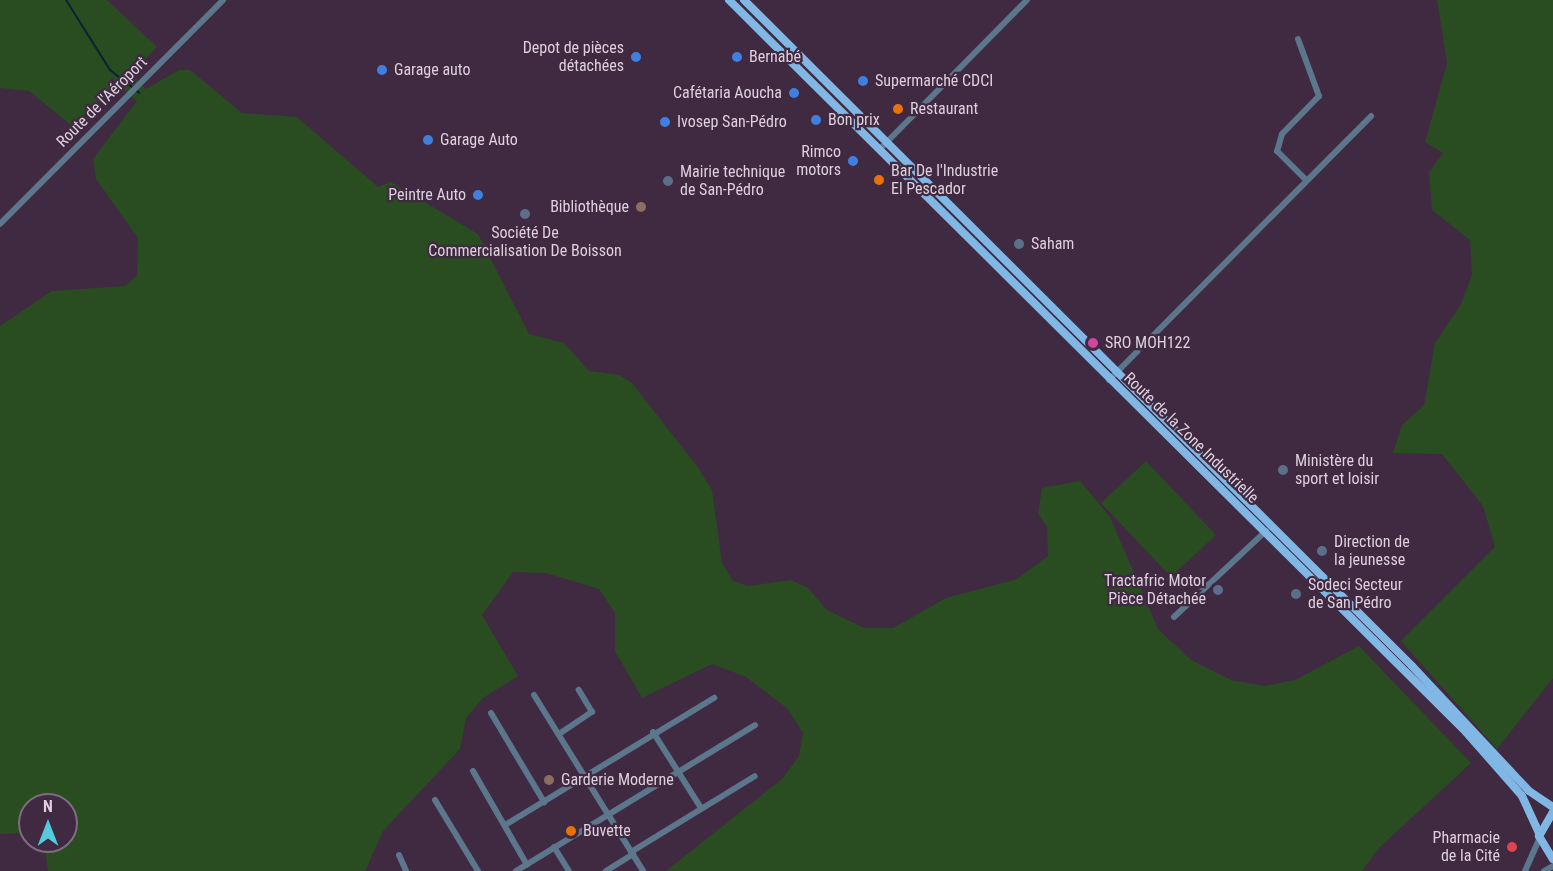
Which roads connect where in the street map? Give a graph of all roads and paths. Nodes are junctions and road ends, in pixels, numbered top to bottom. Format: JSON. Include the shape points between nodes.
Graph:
{"nodes":[{"id":1,"x":223,"y":0,"type":"edge"},
{"id":2,"x":729,"y":0,"type":"edge"},
{"id":3,"x":744,"y":0,"type":"edge"},
{"id":4,"x":1026,"y":0,"type":"edge"},
{"id":5,"x":1298,"y":39,"type":"dead end"},
{"id":6,"x":1371,"y":116,"type":"dead end"},
{"id":7,"x":887,"y":142,"type":"junction"},
{"id":8,"x":880,"y":149,"type":"junction"},
{"id":9,"x":1306,"y":180,"type":"junction"},
{"id":10,"x":0,"y":224,"type":"edge"},
{"id":11,"x":1118,"y":371,"type":"junction"},
{"id":12,"x":1109,"y":380,"type":"junction"},
{"id":13,"x":1266,"y":531,"type":"junction"},
{"id":14,"x":1174,"y":617,"type":"dead end"},
{"id":15,"x":579,"y":690,"type":"dead end"},
{"id":16,"x":534,"y":695,"type":"dead end"},
{"id":17,"x":714,"y":698,"type":"dead end"},
{"id":18,"x":491,"y":713,"type":"dead end"},
{"id":19,"x":755,"y":725,"type":"dead end"},
{"id":20,"x":653,"y":732,"type":"junction"},
{"id":21,"x":559,"y":734,"type":"junction"},
{"id":22,"x":473,"y":771,"type":"dead end"},
{"id":23,"x":583,"y":773,"type":"junction"},
{"id":24,"x":677,"y":775,"type":"junction"},
{"id":25,"x":755,"y":776,"type":"dead end"},
{"id":26,"x":435,"y":800,"type":"dead end"},
{"id":27,"x":544,"y":802,"type":"junction"},
{"id":28,"x":1553,"y":807,"type":"edge"},
{"id":29,"x":701,"y":808,"type":"junction"},
{"id":30,"x":1553,"y":812,"type":"edge"},
{"id":31,"x":609,"y":816,"type":"junction"},
{"id":32,"x":506,"y":825,"type":"junction"},
{"id":33,"x":1539,"y":836,"type":"junction"},
{"id":34,"x":554,"y":847,"type":"junction"},
{"id":35,"x":632,"y":853,"type":"junction"},
{"id":36,"x":399,"y":855,"type":"dead end"},
{"id":37,"x":1553,"y":859,"type":"edge"},
{"id":38,"x":527,"y":865,"type":"junction"},
{"id":39,"x":1553,"y":866,"type":"edge"},
{"id":40,"x":406,"y":871,"type":"edge"},
{"id":41,"x":478,"y":871,"type":"edge"},
{"id":42,"x":516,"y":871,"type":"edge"},
{"id":43,"x":569,"y":871,"type":"edge"},
{"id":44,"x":606,"y":871,"type":"edge"},
{"id":45,"x":643,"y":871,"type":"edge"},
{"id":46,"x":1525,"y":871,"type":"edge"},
{"id":47,"x":1544,"y":871,"type":"edge"}],
"edges":[{"from":1,"to":10,"type":"street","name":"Route de l'Aéroport"},
{"from":2,"to":8,"type":"main road","name":"Route de la Zone Industrielle"},
{"from":3,"to":7,"type":"main road","name":"Route de la Zone Industrielle"},
{"from":4,"to":7,"type":"street"},
{"from":5,"to":9,"type":"street","via":[[1319,96],[1282,134],[1277,152],[1281,161]]},
{"from":6,"to":9,"type":"street"},
{"from":7,"to":8,"type":"street"},
{"from":7,"to":11,"type":"main road","name":"Route de la Zone Industrielle"},
{"from":8,"to":12,"type":"main road","name":"Route de la Zone Industrielle"},
{"from":9,"to":11,"type":"street"},
{"from":11,"to":12,"type":"street"},
{"from":11,"to":28,"type":"main road","name":"Route de la Zone Industrielle","via":[[1450,705],[1529,792]]},
{"from":12,"to":13,"type":"main road","name":"Route de la Zone Industrielle"},
{"from":13,"to":14,"type":"street"},
{"from":13,"to":33,"type":"main road","name":"Route de la Zone Industrielle","via":[[1466,732],[1522,796]]},
{"from":15,"to":21,"type":"street","via":[[592,712]]},
{"from":16,"to":21,"type":"street"},
{"from":17,"to":20,"type":"street"},
{"from":18,"to":27,"type":"street"},
{"from":19,"to":24,"type":"street"},
{"from":20,"to":23,"type":"street"},
{"from":20,"to":24,"type":"street"},
{"from":21,"to":23,"type":"street"},
{"from":22,"to":32,"type":"street"},
{"from":23,"to":27,"type":"street"},
{"from":23,"to":31,"type":"street"},
{"from":24,"to":29,"type":"street"},
{"from":24,"to":31,"type":"street"},
{"from":25,"to":29,"type":"street"},
{"from":26,"to":41,"type":"street"},
{"from":27,"to":32,"type":"street"},
{"from":29,"to":35,"type":"street"},
{"from":30,"to":33,"type":"main road"},
{"from":31,"to":34,"type":"street"},
{"from":31,"to":35,"type":"street"},
{"from":32,"to":38,"type":"street"},
{"from":33,"to":37,"type":"main road","name":"Route de la Zone Industrielle"},
{"from":33,"to":46,"type":"street"},
{"from":34,"to":38,"type":"street"},
{"from":34,"to":43,"type":"street"},
{"from":35,"to":44,"type":"street"},
{"from":35,"to":45,"type":"street"},
{"from":36,"to":40,"type":"street"},
{"from":38,"to":42,"type":"street"},
{"from":39,"to":47,"type":"street"}]}
